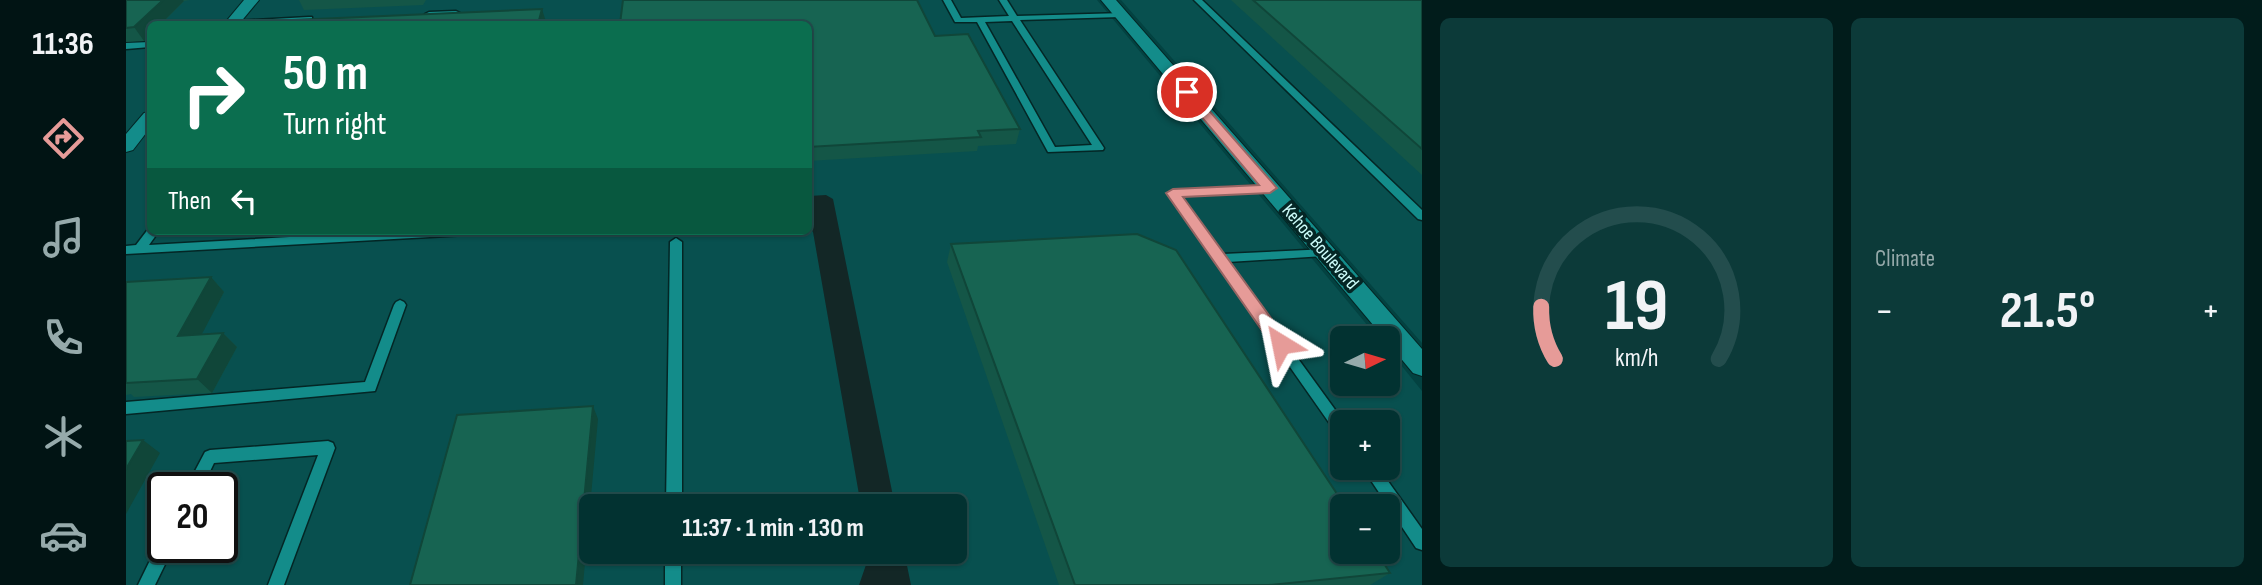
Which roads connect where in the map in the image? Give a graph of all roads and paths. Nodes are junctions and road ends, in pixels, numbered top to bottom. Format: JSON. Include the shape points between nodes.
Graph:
{"nodes":[{"id":1,"x":252,"y":0,"type":"edge"},
{"id":2,"x":947,"y":0,"type":"edge"},
{"id":3,"x":1003,"y":0,"type":"edge"},
{"id":4,"x":1198,"y":0,"type":"edge"},
{"id":5,"x":1115,"y":8,"type":"edge"},
{"id":6,"x":456,"y":13,"type":"edge"},
{"id":7,"x":414,"y":15,"type":"edge"},
{"id":8,"x":316,"y":19,"type":"edge"},
{"id":9,"x":1014,"y":19,"type":"junction"},
{"id":10,"x":980,"y":20,"type":"junction"},
{"id":11,"x":234,"y":21,"type":"edge"},
{"id":12,"x":282,"y":21,"type":"edge"},
{"id":13,"x":147,"y":45,"type":"edge"},
{"id":14,"x":126,"y":46,"type":"edge"},
{"id":15,"x":139,"y":125,"type":"edge"},
{"id":16,"x":126,"y":146,"type":"edge"},
{"id":17,"x":1270,"y":188,"type":"junction"},
{"id":18,"x":1422,"y":216,"type":"edge"},
{"id":19,"x":149,"y":235,"type":"edge"},
{"id":20,"x":396,"y":235,"type":"edge"},
{"id":21,"x":676,"y":242,"type":"dead end"},
{"id":22,"x":132,"y":250,"type":"edge"},
{"id":23,"x":1324,"y":253,"type":"junction"},
{"id":24,"x":1220,"y":258,"type":"junction"},
{"id":25,"x":400,"y":305,"type":"dead end"},
{"id":26,"x":1422,"y":366,"type":"edge"},
{"id":27,"x":126,"y":408,"type":"edge"},
{"id":28,"x":1330,"y":413,"type":"edge"},
{"id":29,"x":202,"y":472,"type":"edge"},
{"id":30,"x":1378,"y":480,"type":"edge"},
{"id":31,"x":674,"y":494,"type":"edge"},
{"id":32,"x":1422,"y":542,"type":"edge"},
{"id":33,"x":157,"y":563,"type":"edge"},
{"id":34,"x":673,"y":564,"type":"edge"},
{"id":35,"x":146,"y":585,"type":"edge"},
{"id":36,"x":276,"y":585,"type":"edge"},
{"id":37,"x":673,"y":585,"type":"edge"}],
"edges":[{"from":1,"to":11,"type":"street"},
{"from":2,"to":10,"type":"lane","via":[[958,20]]},
{"from":3,"to":9,"type":"lane"},
{"from":4,"to":18,"type":"lane"},
{"from":5,"to":9,"type":"lane"},
{"from":5,"to":17,"type":"street","name":"Kehoe Boulevard"},
{"from":6,"to":7,"type":"lane"},
{"from":8,"to":12,"type":"lane"},
{"from":9,"to":10,"type":"lane"},
{"from":9,"to":10,"type":"lane","via":[[1100,148],[1052,150]]},
{"from":13,"to":14,"type":"lane"},
{"from":15,"to":16,"type":"street"},
{"from":17,"to":23,"type":"street","name":"Kehoe Boulevard"},
{"from":17,"to":24,"type":"lane","via":[[1173,193]]},
{"from":19,"to":22,"type":"lane"},
{"from":20,"to":22,"type":"lane"},
{"from":21,"to":31,"type":"lane"},
{"from":23,"to":24,"type":"lane"},
{"from":23,"to":26,"type":"street","name":"Kehoe Boulevard"},
{"from":24,"to":28,"type":"lane"},
{"from":25,"to":27,"type":"lane","via":[[370,387]]},
{"from":29,"to":36,"type":"lane","via":[[210,457],[328,448]]},
{"from":30,"to":32,"type":"lane"},
{"from":33,"to":35,"type":"lane"},
{"from":34,"to":37,"type":"lane"}]}
